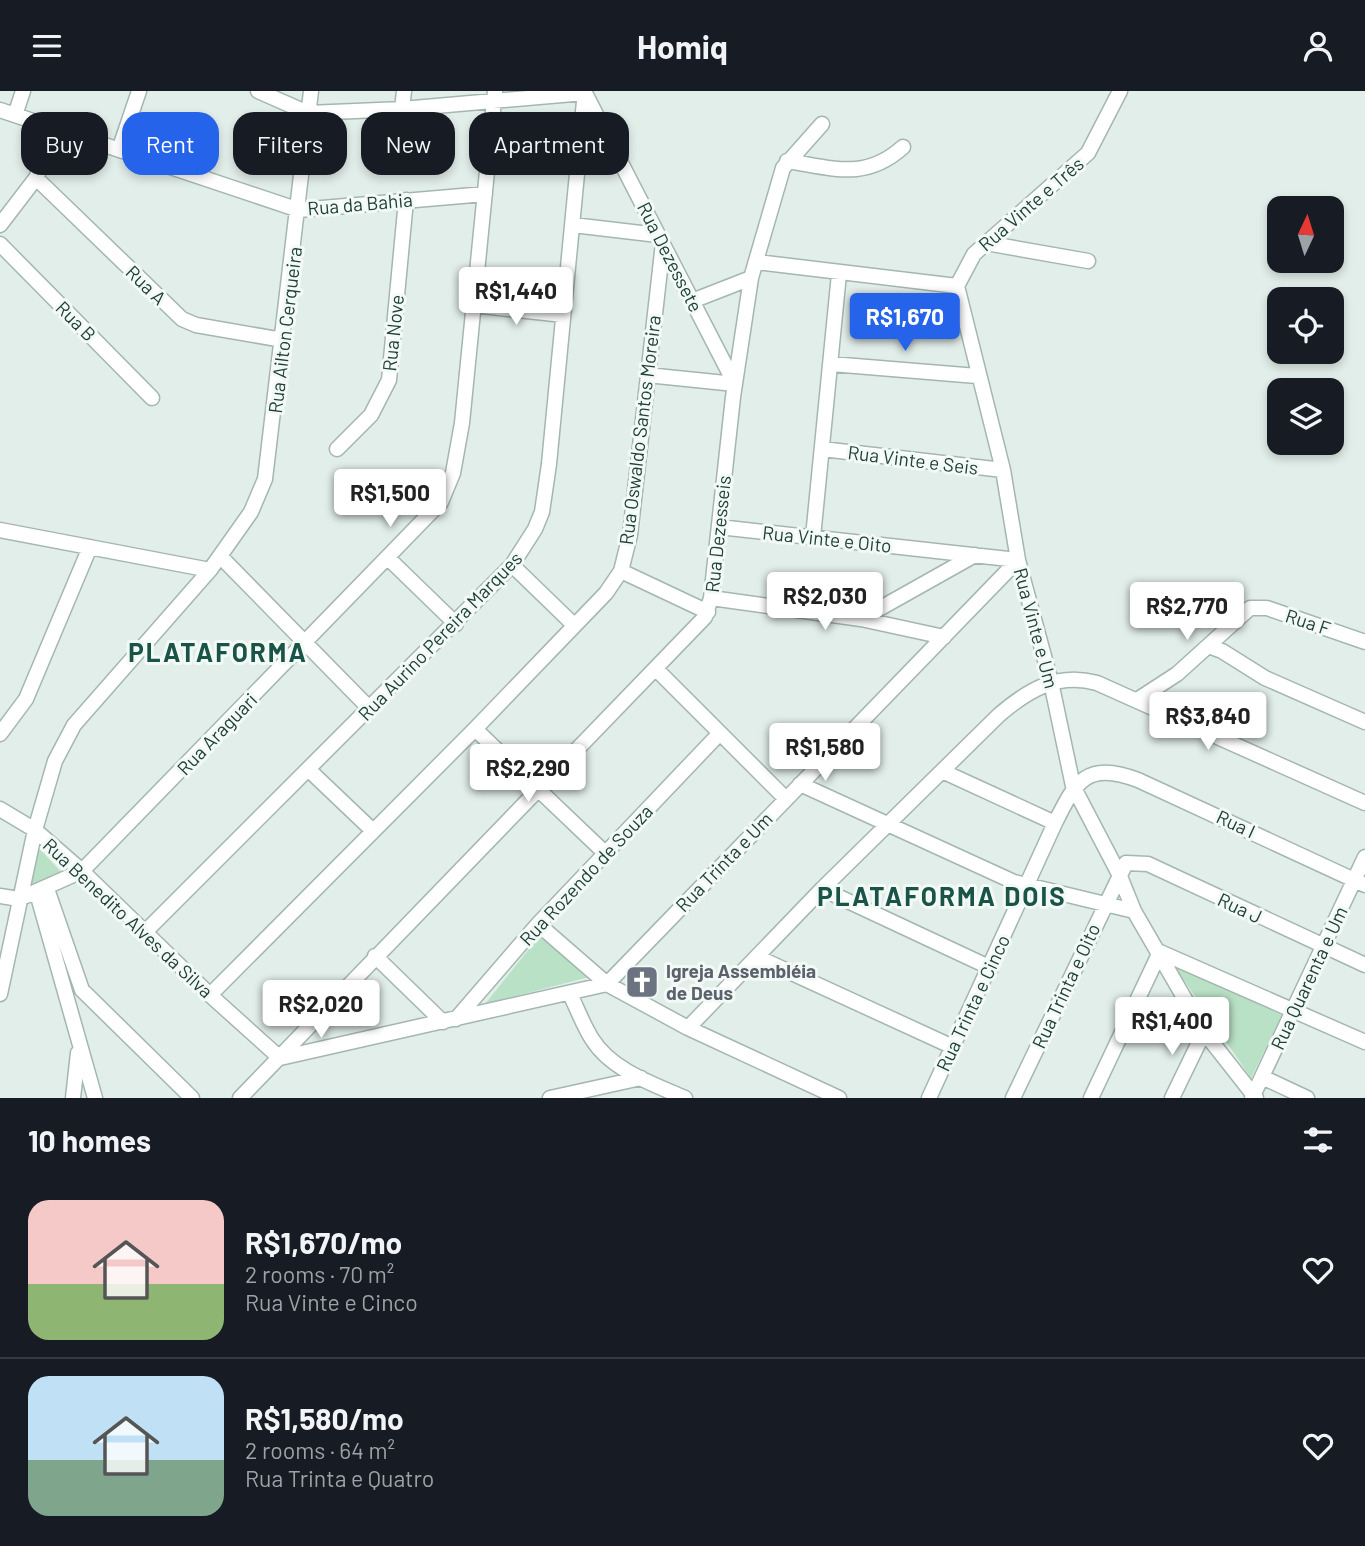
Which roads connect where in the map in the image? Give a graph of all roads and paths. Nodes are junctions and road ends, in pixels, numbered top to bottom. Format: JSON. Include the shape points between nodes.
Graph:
{"nodes":[{"id":1,"x":23,"y":91,"type":"edge"},
{"id":2,"x":139,"y":91,"type":"edge"},
{"id":3,"x":258,"y":91,"type":"edge"},
{"id":4,"x":311,"y":91,"type":"edge"},
{"id":5,"x":404,"y":91,"type":"edge"},
{"id":6,"x":1120,"y":91,"type":"edge"},
{"id":7,"x":585,"y":92,"type":"edge"},
{"id":8,"x":494,"y":96,"type":"edge"},
{"id":9,"x":402,"y":109,"type":"junction"},
{"id":10,"x":0,"y":110,"type":"edge"},
{"id":11,"x":306,"y":112,"type":"edge"},
{"id":12,"x":308,"y":112,"type":"edge"},
{"id":13,"x":332,"y":112,"type":"edge"},
{"id":14,"x":15,"y":114,"type":"junction"},
{"id":15,"x":21,"y":116,"type":"edge"},
{"id":16,"x":822,"y":124,"type":"dead end"},
{"id":17,"x":108,"y":146,"type":"edge"},
{"id":18,"x":903,"y":147,"type":"dead end"},
{"id":19,"x":119,"y":150,"type":"junction"},
{"id":20,"x":787,"y":161,"type":"junction"},
{"id":21,"x":38,"y":175,"type":"edge"},
{"id":22,"x":302,"y":175,"type":"edge"},
{"id":23,"x":36,"y":179,"type":"junction"},
{"id":24,"x":485,"y":194,"type":"junction"},
{"id":25,"x":406,"y":199,"type":"junction"},
{"id":26,"x":299,"y":210,"type":"junction"},
{"id":27,"x":0,"y":225,"type":"edge"},
{"id":28,"x":573,"y":225,"type":"junction"},
{"id":29,"x":661,"y":239,"type":"junction"},
{"id":30,"x":986,"y":243,"type":"junction"},
{"id":31,"x":0,"y":244,"type":"edge"},
{"id":32,"x":1088,"y":261,"type":"dead end"},
{"id":33,"x":757,"y":262,"type":"junction"},
{"id":34,"x":839,"y":274,"type":"junction"},
{"id":35,"x":751,"y":278,"type":"junction"},
{"id":36,"x":957,"y":286,"type":"junction"},
{"id":37,"x":692,"y":301,"type":"junction"},
{"id":38,"x":473,"y":305,"type":"junction"},
{"id":39,"x":563,"y":315,"type":"junction"},
{"id":40,"x":283,"y":340,"type":"junction"},
{"id":41,"x":831,"y":364,"type":"junction"},
{"id":42,"x":647,"y":375,"type":"junction"},
{"id":43,"x":977,"y":376,"type":"junction"},
{"id":44,"x":735,"y":384,"type":"junction"},
{"id":45,"x":152,"y":398,"type":"dead end"},
{"id":46,"x":337,"y":449,"type":"dead end"},
{"id":47,"x":822,"y":449,"type":"junction"},
{"id":48,"x":1003,"y":470,"type":"junction"},
{"id":49,"x":719,"y":527,"type":"junction"},
{"id":50,"x":1,"y":533,"type":"edge"},
{"id":51,"x":813,"y":537,"type":"junction"},
{"id":52,"x":90,"y":547,"type":"junction"},
{"id":53,"x":975,"y":555,"type":"junction"},
{"id":54,"x":220,"y":556,"type":"junction"},
{"id":55,"x":388,"y":558,"type":"junction"},
{"id":56,"x":1018,"y":560,"type":"junction"},
{"id":57,"x":512,"y":565,"type":"junction"},
{"id":58,"x":210,"y":570,"type":"junction"},
{"id":59,"x":621,"y":571,"type":"junction"},
{"id":60,"x":710,"y":605,"type":"junction"},
{"id":61,"x":861,"y":619,"type":"junction"},
{"id":62,"x":456,"y":624,"type":"junction"},
{"id":63,"x":574,"y":625,"type":"junction"},
{"id":64,"x":944,"y":637,"type":"junction"},
{"id":65,"x":1365,"y":642,"type":"edge"},
{"id":66,"x":306,"y":643,"type":"junction"},
{"id":67,"x":1208,"y":646,"type":"junction"},
{"id":68,"x":656,"y":669,"type":"junction"},
{"id":69,"x":1051,"y":682,"type":"junction"},
{"id":70,"x":1137,"y":701,"type":"junction"},
{"id":71,"x":370,"y":709,"type":"junction"},
{"id":72,"x":1365,"y":722,"type":"edge"},
{"id":73,"x":475,"y":729,"type":"junction"},
{"id":74,"x":0,"y":734,"type":"edge"},
{"id":75,"x":719,"y":734,"type":"junction"},
{"id":76,"x":309,"y":770,"type":"junction"},
{"id":77,"x":942,"y":771,"type":"junction"},
{"id":78,"x":800,"y":784,"type":"junction"},
{"id":79,"x":1073,"y":786,"type":"junction"},
{"id":80,"x":539,"y":791,"type":"junction"},
{"id":81,"x":785,"y":798,"type":"junction"},
{"id":82,"x":1365,"y":803,"type":"edge"},
{"id":83,"x":0,"y":809,"type":"edge"},
{"id":84,"x":888,"y":823,"type":"junction"},
{"id":85,"x":1055,"y":823,"type":"junction"},
{"id":86,"x":35,"y":830,"type":"junction"},
{"id":87,"x":372,"y":830,"type":"junction"},
{"id":88,"x":606,"y":853,"type":"junction"},
{"id":89,"x":1365,"y":857,"type":"edge"},
{"id":90,"x":82,"y":871,"type":"junction"},
{"id":91,"x":1119,"y":874,"type":"junction"},
{"id":92,"x":1360,"y":883,"type":"edge"},
{"id":93,"x":1027,"y":885,"type":"junction"},
{"id":94,"x":822,"y":889,"type":"junction"},
{"id":95,"x":42,"y":891,"type":"junction"},
{"id":96,"x":0,"y":896,"type":"edge"},
{"id":97,"x":19,"y":899,"type":"junction"},
{"id":98,"x":1105,"y":903,"type":"junction"},
{"id":99,"x":1134,"y":911,"type":"junction"},
{"id":100,"x":538,"y":923,"type":"junction"},
{"id":101,"x":145,"y":932,"type":"junction"},
{"id":102,"x":1324,"y":947,"type":"junction"},
{"id":103,"x":1160,"y":952,"type":"junction"},
{"id":104,"x":375,"y":956,"type":"junction"},
{"id":105,"x":757,"y":957,"type":"junction"},
{"id":106,"x":1365,"y":965,"type":"edge"},
{"id":107,"x":991,"y":968,"type":"junction"},
{"id":108,"x":607,"y":984,"type":"junction"},
{"id":109,"x":0,"y":994,"type":"edge"},
{"id":110,"x":570,"y":994,"type":"junction"},
{"id":111,"x":210,"y":995,"type":"junction"},
{"id":112,"x":1295,"y":1011,"type":"junction"},
{"id":113,"x":449,"y":1020,"type":"junction"},
{"id":114,"x":688,"y":1028,"type":"junction"},
{"id":115,"x":1204,"y":1032,"type":"junction"},
{"id":116,"x":1365,"y":1042,"type":"edge"},
{"id":117,"x":79,"y":1045,"type":"junction"},
{"id":118,"x":953,"y":1047,"type":"junction"},
{"id":119,"x":280,"y":1058,"type":"junction"},
{"id":120,"x":1262,"y":1077,"type":"junction"},
{"id":121,"x":641,"y":1078,"type":"junction"},
{"id":122,"x":1254,"y":1097,"type":"edge"},
{"id":123,"x":73,"y":1098,"type":"edge"},
{"id":124,"x":95,"y":1098,"type":"edge"},
{"id":125,"x":192,"y":1098,"type":"edge"},
{"id":126,"x":240,"y":1098,"type":"edge"},
{"id":127,"x":550,"y":1098,"type":"edge"},
{"id":128,"x":685,"y":1098,"type":"edge"},
{"id":129,"x":839,"y":1098,"type":"edge"},
{"id":130,"x":929,"y":1098,"type":"edge"},
{"id":131,"x":1013,"y":1098,"type":"edge"},
{"id":132,"x":1091,"y":1098,"type":"edge"},
{"id":133,"x":1172,"y":1098,"type":"edge"},
{"id":134,"x":1307,"y":1098,"type":"edge"}],
"edges":[{"from":1,"to":14,"type":"street"},
{"from":2,"to":19,"type":"street"},
{"from":3,"to":11,"type":"street"},
{"from":4,"to":12,"type":"street","name":"Rua Ailton Cerqueira"},
{"from":5,"to":9,"type":"street"},
{"from":6,"to":30,"type":"street","name":"Rua Vinte e Três","via":[[1088,153]]},
{"from":7,"to":8,"type":"street"},
{"from":7,"to":28,"type":"street","name":"Rua Aurino Pereira Marques"},
{"from":7,"to":29,"type":"street","name":"Rua Dezessete"},
{"from":8,"to":9,"type":"street"},
{"from":8,"to":24,"type":"street","name":"Rua Araguari"},
{"from":9,"to":13,"type":"street"},
{"from":10,"to":14,"type":"street","name":"Rua da Bahia"},
{"from":14,"to":15,"type":"street","name":"Rua da Bahia"},
{"from":16,"to":20,"type":"street","name":"Rua Dezesseis"},
{"from":17,"to":19,"type":"street","name":"Rua da Bahia"},
{"from":18,"to":20,"type":"street","via":[[885,162],[864,169]]},
{"from":19,"to":26,"type":"street","name":"Rua da Bahia"},
{"from":20,"to":33,"type":"street","name":"Rua Dezesseis"},
{"from":21,"to":23,"type":"street"},
{"from":22,"to":26,"type":"street","name":"Rua Ailton Cerqueira"},
{"from":23,"to":27,"type":"street"},
{"from":23,"to":40,"type":"street","name":"Rua A","via":[[182,319]]},
{"from":24,"to":25,"type":"street","name":"Rua da Bahia"},
{"from":24,"to":38,"type":"street","name":"Rua Araguari"},
{"from":25,"to":26,"type":"street","name":"Rua da Bahia"},
{"from":25,"to":46,"type":"street","name":"Rua Nove","via":[[388,380],[371,415]]},
{"from":26,"to":40,"type":"street","name":"Rua Ailton Cerqueira"},
{"from":28,"to":29,"type":"street"},
{"from":28,"to":39,"type":"street","name":"Rua Aurino Pereira Marques"},
{"from":29,"to":37,"type":"street","name":"Rua Dezessete"},
{"from":29,"to":42,"type":"street","name":"Rua Oswaldo Santos Moreira"},
{"from":30,"to":32,"type":"street"},
{"from":30,"to":36,"type":"street","name":"Rua Vinte e Três","via":[[969,261]]},
{"from":31,"to":45,"type":"street","name":"Rua B"},
{"from":33,"to":34,"type":"street"},
{"from":33,"to":35,"type":"street","name":"Rua Dezesseis"},
{"from":34,"to":36,"type":"street"},
{"from":34,"to":41,"type":"street"},
{"from":35,"to":37,"type":"street"},
{"from":35,"to":44,"type":"street","name":"Rua Dezesseis"},
{"from":36,"to":43,"type":"street","name":"Rua Vinte e Um"},
{"from":37,"to":44,"type":"street","name":"Rua Dezessete"},
{"from":38,"to":39,"type":"street"},
{"from":38,"to":55,"type":"street","name":"Rua Araguari","via":[[453,473],[440,502]]},
{"from":39,"to":57,"type":"street","name":"Rua Aurino Pereira Marques","via":[[542,512]]},
{"from":40,"to":54,"type":"street","name":"Rua Ailton Cerqueira","via":[[265,479],[251,512]]},
{"from":41,"to":43,"type":"street"},
{"from":41,"to":47,"type":"street"},
{"from":42,"to":44,"type":"street"},
{"from":42,"to":59,"type":"street","name":"Rua Oswaldo Santos Moreira","via":[[630,535]]},
{"from":43,"to":48,"type":"street","name":"Rua Vinte e Um"},
{"from":44,"to":49,"type":"street","name":"Rua Dezesseis"},
{"from":47,"to":48,"type":"street","name":"Rua Vinte e Seis"},
{"from":47,"to":51,"type":"street"},
{"from":48,"to":56,"type":"street","name":"Rua Vinte e Um"},
{"from":49,"to":51,"type":"street","name":"Rua Vinte e Oito"},
{"from":49,"to":60,"type":"street","name":"Rua Dezesseis"},
{"from":50,"to":52,"type":"street"},
{"from":51,"to":53,"type":"street","name":"Rua Vinte e Oito"},
{"from":52,"to":58,"type":"street"},
{"from":52,"to":74,"type":"street","via":[[26,699]]},
{"from":53,"to":56,"type":"street","name":"Rua Vinte e Oito"},
{"from":53,"to":61,"type":"street"},
{"from":54,"to":58,"type":"street","name":"Rua Ailton Cerqueira"},
{"from":54,"to":66,"type":"street"},
{"from":55,"to":62,"type":"street"},
{"from":55,"to":66,"type":"street","name":"Rua Araguari"},
{"from":56,"to":64,"type":"street","name":"Rua Trinta e Um"},
{"from":56,"to":69,"type":"street","name":"Rua Vinte e Um"},
{"from":57,"to":62,"type":"street","name":"Rua Aurino Pereira Marques"},
{"from":57,"to":63,"type":"street"},
{"from":58,"to":86,"type":"street","name":"Rua Ailton Cerqueira","via":[[68,733]]},
{"from":59,"to":60,"type":"street"},
{"from":59,"to":63,"type":"street","name":"Rua Oswaldo Santos Moreira"},
{"from":60,"to":61,"type":"street"},
{"from":60,"to":68,"type":"street","name":"Rua Dezesseis","via":[[698,628]]},
{"from":61,"to":64,"type":"street"},
{"from":62,"to":71,"type":"street","name":"Rua Aurino Pereira Marques"},
{"from":63,"to":73,"type":"street","name":"Rua Oswaldo Santos Moreira"},
{"from":64,"to":78,"type":"street","name":"Rua Trinta e Um"},
{"from":65,"to":67,"type":"street","name":"Rua F","via":[[1267,608],[1250,608]]},
{"from":66,"to":71,"type":"street"},
{"from":66,"to":90,"type":"street","name":"Rua Araguari"},
{"from":67,"to":70,"type":"street"},
{"from":67,"to":72,"type":"street","via":[[1265,678]]},
{"from":68,"to":75,"type":"street"},
{"from":68,"to":80,"type":"street","name":"Rua Dezesseis"},
{"from":69,"to":70,"type":"street","via":[[1084,679]]},
{"from":69,"to":77,"type":"street","via":[[1012,704]]},
{"from":69,"to":79,"type":"street","name":"Rua Vinte e Um"},
{"from":70,"to":82,"type":"street"},
{"from":71,"to":76,"type":"street","name":"Rua Aurino Pereira Marques"},
{"from":73,"to":80,"type":"street"},
{"from":73,"to":87,"type":"street","name":"Rua Oswaldo Santos Moreira"},
{"from":75,"to":81,"type":"street"},
{"from":75,"to":88,"type":"street","name":"Rua Rozendo de Souza"},
{"from":76,"to":87,"type":"street"},
{"from":76,"to":101,"type":"street","name":"Rua Aurino Pereira Marques"},
{"from":77,"to":84,"type":"street"},
{"from":77,"to":85,"type":"street"},
{"from":78,"to":81,"type":"street","name":"Rua Trinta e Um"},
{"from":78,"to":84,"type":"street"},
{"from":79,"to":85,"type":"street","name":"Rua Trinta e Cinco"},
{"from":79,"to":91,"type":"street","name":"Rua Vinte e Um"},
{"from":79,"to":92,"type":"street","name":"Rua I","via":[[1104,773],[1138,780]]},
{"from":80,"to":88,"type":"street"},
{"from":80,"to":104,"type":"street","name":"Rua Dezesseis"},
{"from":81,"to":108,"type":"street","name":"Rua Trinta e Um"},
{"from":83,"to":86,"type":"street","name":"Rua Benedito Alves da Silva"},
{"from":84,"to":93,"type":"street"},
{"from":84,"to":94,"type":"street"},
{"from":85,"to":93,"type":"street","name":"Rua Trinta e Cinco"},
{"from":86,"to":90,"type":"street","name":"Rua Benedito Alves da Silva"},
{"from":86,"to":97,"type":"street","name":"Rua Ailton Cerqueira"},
{"from":87,"to":111,"type":"street","name":"Rua Oswaldo Santos Moreira"},
{"from":88,"to":100,"type":"street","name":"Rua Rozendo de Souza"},
{"from":89,"to":92,"type":"street","name":"Rua Quarenta e Um"},
{"from":90,"to":95,"type":"street","name":"Rua Araguari"},
{"from":90,"to":101,"type":"street","name":"Rua Benedito Alves da Silva"},
{"from":91,"to":98,"type":"street","name":"Rua Trinta e Oito"},
{"from":91,"to":99,"type":"street","name":"Rua Vinte e Um"},
{"from":91,"to":102,"type":"street","name":"Rua J","via":[[1130,862],[1148,864]]},
{"from":92,"to":102,"type":"street","name":"Rua Quarenta e Um"},
{"from":93,"to":98,"type":"street"},
{"from":93,"to":107,"type":"street","name":"Rua Trinta e Cinco"},
{"from":94,"to":105,"type":"street"},
{"from":94,"to":107,"type":"street"},
{"from":95,"to":97,"type":"street","name":"Rua Araguari"},
{"from":95,"to":117,"type":"street"},
{"from":95,"to":125,"type":"street","via":[[82,990]]},
{"from":96,"to":97,"type":"street"},
{"from":97,"to":109,"type":"street","name":"Rua Ailton Cerqueira"},
{"from":98,"to":99,"type":"street"},
{"from":98,"to":131,"type":"street","name":"Rua Trinta e Oito"},
{"from":99,"to":103,"type":"street","name":"Rua Vinte e Um"},
{"from":100,"to":108,"type":"street"},
{"from":100,"to":113,"type":"street","name":"Rua Rozendo de Souza"},
{"from":101,"to":111,"type":"street","name":"Rua Benedito Alves da Silva"},
{"from":102,"to":106,"type":"street","name":"Rua J"},
{"from":102,"to":112,"type":"street","name":"Rua Quarenta e Um"},
{"from":103,"to":112,"type":"street"},
{"from":103,"to":115,"type":"street","name":"Rua Vinte e Um"},
{"from":103,"to":132,"type":"street"},
{"from":104,"to":113,"type":"street"},
{"from":104,"to":119,"type":"street","name":"Rua Dezesseis"},
{"from":105,"to":114,"type":"street"},
{"from":105,"to":118,"type":"street"},
{"from":107,"to":118,"type":"street","name":"Rua Trinta e Cinco"},
{"from":108,"to":110,"type":"street"},
{"from":108,"to":114,"type":"street"},
{"from":110,"to":113,"type":"street"},
{"from":110,"to":121,"type":"street","via":[[601,1051]]},
{"from":111,"to":119,"type":"street","name":"Rua Benedito Alves da Silva"},
{"from":112,"to":116,"type":"street"},
{"from":112,"to":120,"type":"street","name":"Rua Quarenta e Um"},
{"from":113,"to":119,"type":"street"},
{"from":114,"to":129,"type":"street"},
{"from":115,"to":122,"type":"street","name":"Rua Vinte e Um"},
{"from":115,"to":133,"type":"street"},
{"from":117,"to":123,"type":"street"},
{"from":117,"to":124,"type":"street"},
{"from":118,"to":130,"type":"street","name":"Rua Trinta e Cinco"},
{"from":119,"to":126,"type":"street","name":"Rua Dezesseis"},
{"from":120,"to":122,"type":"street","name":"Rua Quarenta e Um"},
{"from":120,"to":134,"type":"street"},
{"from":121,"to":127,"type":"street"},
{"from":121,"to":128,"type":"street"}]}
